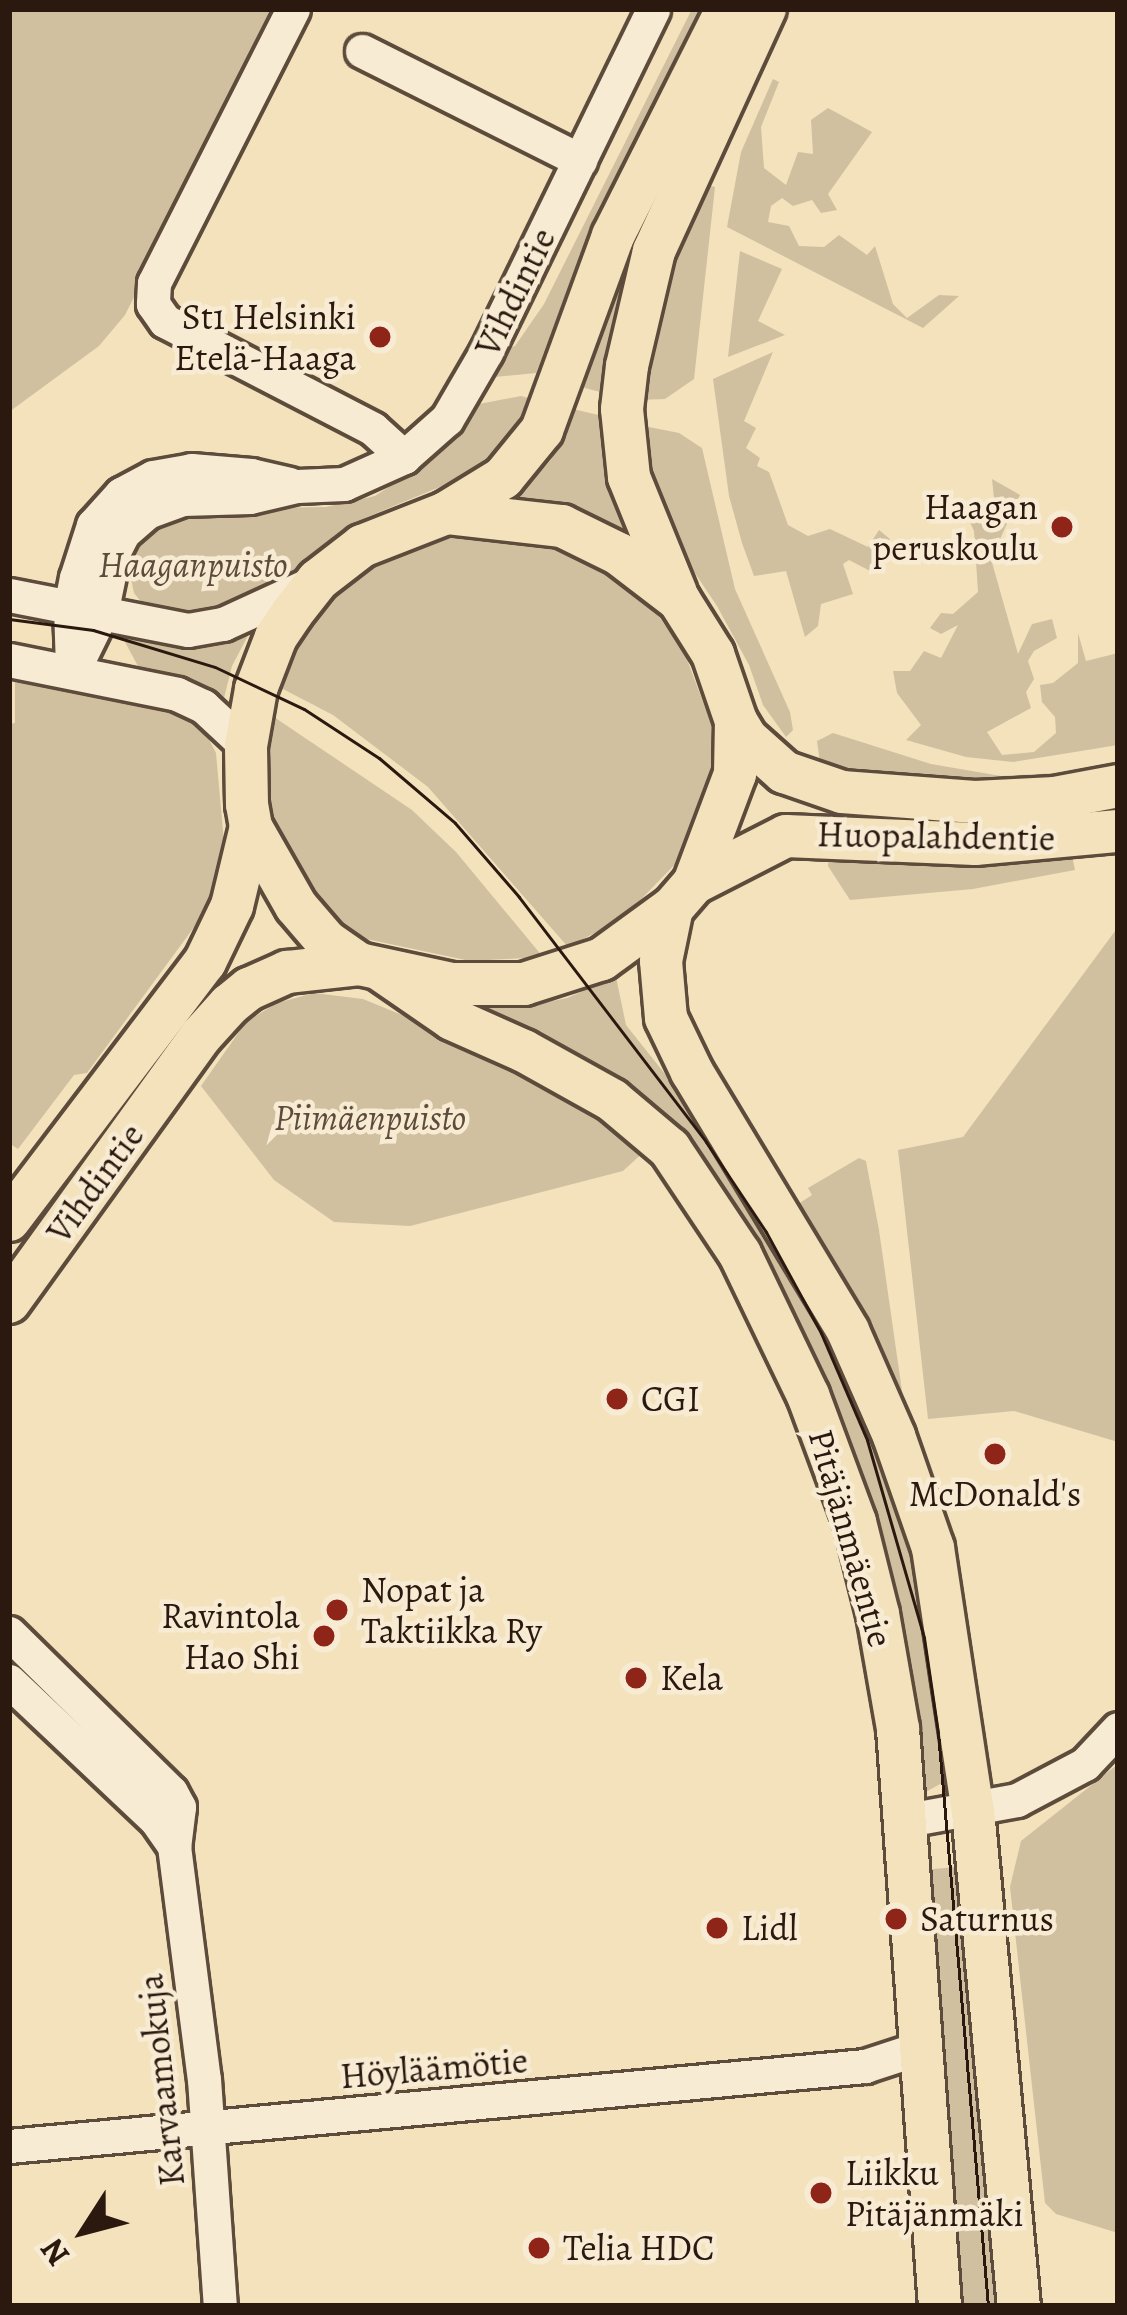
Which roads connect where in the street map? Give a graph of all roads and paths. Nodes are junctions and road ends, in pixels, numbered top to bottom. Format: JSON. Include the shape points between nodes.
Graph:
{"nodes":[{"id":1,"x":293,"y":9,"type":"edge"},
{"id":2,"x":653,"y":9,"type":"edge"},
{"id":3,"x":727,"y":9,"type":"edge"},
{"id":4,"x":766,"y":9,"type":"edge"},
{"id":5,"x":362,"y":51,"type":"dead end"},
{"id":6,"x":580,"y":160,"type":"junction"},
{"id":7,"x":404,"y":458,"type":"junction"},
{"id":8,"x":446,"y":513,"type":"junction"},
{"id":9,"x":318,"y":580,"type":"junction"},
{"id":10,"x":9,"y":595,"type":"edge"},
{"id":11,"x":679,"y":600,"type":"junction"},
{"id":12,"x":86,"y":611,"type":"junction"},
{"id":13,"x":9,"y":660,"type":"edge"},
{"id":14,"x":73,"y":670,"type":"junction"},
{"id":15,"x":736,"y":721,"type":"junction"},
{"id":16,"x":246,"y":746,"type":"junction"},
{"id":17,"x":1118,"y":786,"type":"edge"},
{"id":18,"x":251,"y":827,"type":"junction"},
{"id":19,"x":1118,"y":831,"type":"edge"},
{"id":20,"x":683,"y":895,"type":"junction"},
{"id":21,"x":370,"y":967,"type":"junction"},
{"id":22,"x":9,"y":1220,"type":"edge"},
{"id":23,"x":9,"y":1302,"type":"edge"},
{"id":24,"x":9,"y":1633,"type":"edge"},
{"id":25,"x":9,"y":1681,"type":"edge"},
{"id":26,"x":1118,"y":1729,"type":"edge"},
{"id":27,"x":973,"y":1811,"type":"junction"},
{"id":28,"x":908,"y":1820,"type":"junction"},
{"id":29,"x":174,"y":1846,"type":"junction"},
{"id":30,"x":924,"y":2065,"type":"junction"},
{"id":31,"x":206,"y":2128,"type":"junction"},
{"id":32,"x":9,"y":2146,"type":"edge"},
{"id":33,"x":220,"y":2306,"type":"edge"},
{"id":34,"x":940,"y":2306,"type":"edge"},
{"id":35,"x":1019,"y":2306,"type":"edge"}],
"edges":[{"from":1,"to":7,"type":"street","via":[[153,304],[165,321],[373,429]]},
{"from":2,"to":6,"type":"street","name":"Vihdintie"},
{"from":3,"to":8,"type":"main road","name":"Vihdintie","via":[[613,236],[542,430],[502,478]]},
{"from":4,"to":11,"type":"main road","via":[[654,251],[626,366],[629,477]]},
{"from":5,"to":6,"type":"street"},
{"from":6,"to":7,"type":"street","name":"Vihdintie","via":[[467,386],[447,419]]},
{"from":7,"to":12,"type":"street","name":"Vihdintie","via":[[344,484],[182,499],[147,512],[114,551]]},
{"from":8,"to":9,"type":"main road","via":[[386,533]]},
{"from":8,"to":11,"type":"main road","via":[[562,526],[619,554]]},
{"from":9,"to":12,"type":"street","via":[[206,628],[166,629]]},
{"from":9,"to":16,"type":"main road","via":[[263,664]]},
{"from":10,"to":12,"type":"street"},
{"from":11,"to":15,"type":"main road","via":[[712,654]]},
{"from":12,"to":14,"type":"street","name":"Vihdintie"},
{"from":13,"to":14,"type":"street"},
{"from":14,"to":16,"type":"street","via":[[178,694]]},
{"from":15,"to":17,"type":"main road","name":"Huopalahdentie","via":[[784,772],[842,792],[975,802]]},
{"from":15,"to":20,"type":"main road","name":"Pitäjänmäentie","via":[[735,774]]},
{"from":16,"to":18,"type":"main road"},
{"from":18,"to":21,"type":"main road","name":"Pitäjänmäentie","via":[[311,926]]},
{"from":18,"to":22,"type":"main road","name":"Vihdintie","via":[[232,906],[205,962]]},
{"from":19,"to":20,"type":"main road","name":"Huopalahdentie","via":[[974,844],[786,836]]},
{"from":20,"to":21,"type":"main road","name":"Huopalahdentie","via":[[602,959],[524,984],[452,984]]},
{"from":20,"to":27,"type":"main road","name":"Pitäjänmäentie","via":[[661,961],[666,1018],[830,1295],[908,1471],[944,1602]]},
{"from":21,"to":23,"type":"main road","name":"Vihdintie","via":[[287,972],[230,1005]]},
{"from":21,"to":28,"type":"main road","name":"Pitäjänmäentie","via":[[452,1019],[612,1100],[670,1149],[717,1217],[776,1322],[844,1488],[878,1614]]},
{"from":24,"to":29,"type":"street","name":"Karvaamokuja","via":[[171,1792],[179,1808]]},
{"from":25,"to":29,"type":"street"},
{"from":26,"to":27,"type":"street","via":[[1053,1783]]},
{"from":27,"to":28,"type":"street"},
{"from":27,"to":35,"type":"main road","name":"Pitäjänmäentie"},
{"from":28,"to":30,"type":"main road","name":"Pitäjänmäentie"},
{"from":29,"to":31,"type":"street","name":"Karvaamokuja"},
{"from":30,"to":31,"type":"street","name":"Höyläämötie"},
{"from":30,"to":34,"type":"main road","name":"Pitäjänmäentie"},
{"from":31,"to":32,"type":"street","name":"Höyläämötie"},
{"from":31,"to":33,"type":"street","name":"Karvaamokuja"}]}
